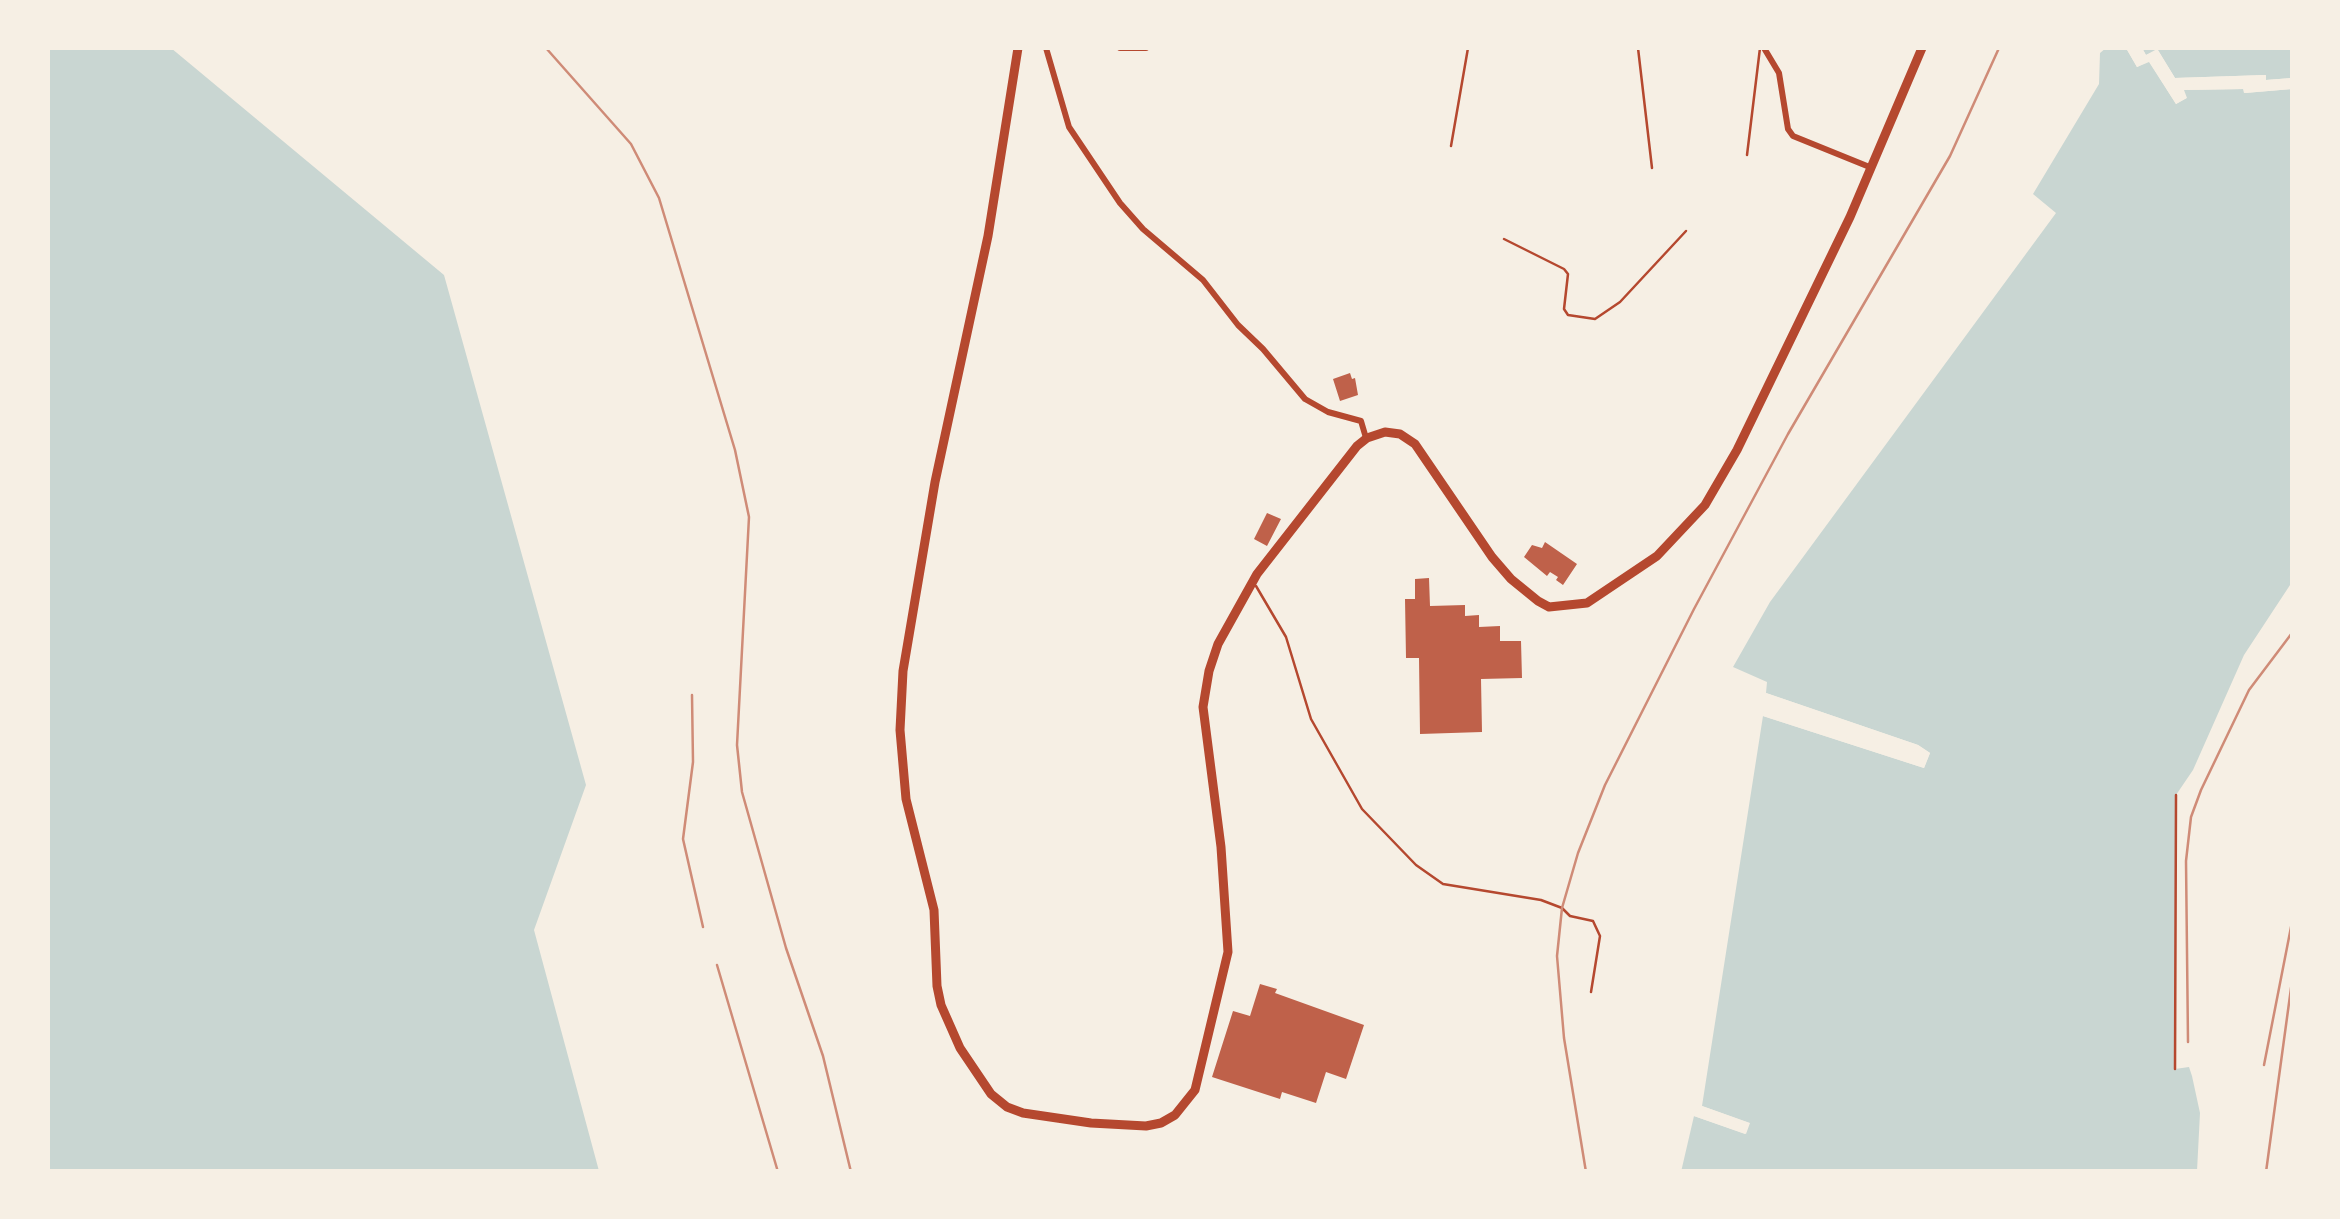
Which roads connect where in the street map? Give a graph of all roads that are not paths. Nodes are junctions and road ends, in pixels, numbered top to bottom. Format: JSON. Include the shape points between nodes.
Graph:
{"nodes":[{"id":1,"x":1018,"y":48,"type":"edge"},
{"id":2,"x":1046,"y":48,"type":"edge"},
{"id":3,"x":1120,"y":48,"type":"edge"},
{"id":4,"x":1146,"y":48,"type":"edge"},
{"id":5,"x":1468,"y":48,"type":"edge"},
{"id":6,"x":1638,"y":48,"type":"edge"},
{"id":7,"x":1762,"y":48,"type":"edge"},
{"id":8,"x":1922,"y":48,"type":"edge"},
{"id":9,"x":1452,"y":146,"type":"dead end"},
{"id":10,"x":1747,"y":155,"type":"dead end"},
{"id":11,"x":1652,"y":168,"type":"dead end"},
{"id":12,"x":1872,"y":168,"type":"junction"},
{"id":13,"x":1686,"y":231,"type":"dead end"},
{"id":14,"x":1504,"y":239,"type":"dead end"},
{"id":15,"x":1367,"y":438,"type":"junction"},
{"id":16,"x":1252,"y":582,"type":"junction"},
{"id":17,"x":1591,"y":992,"type":"dead end"}],
"edges":[{"from":1,"to":16,"type":"main road","via":[[988,236],[926,532],[900,719],[906,799],[936,919],[941,1005],[960,1048],[1007,1107],[1053,1119],[1146,1126],[1172,1118],[1195,1090],[1229,930],[1203,707],[1218,644]]},
{"from":2,"to":15,"type":"street","via":[[1069,126],[1120,203],[1197,274],[1306,399],[1361,421]]},
{"from":3,"to":4,"type":"street"},
{"from":5,"to":9,"type":"lane"},
{"from":6,"to":11,"type":"lane"},
{"from":7,"to":10,"type":"lane"},
{"from":7,"to":12,"type":"street","via":[[1779,73],[1793,136]]},
{"from":8,"to":12,"type":"main road"},
{"from":12,"to":15,"type":"main road","via":[[1791,344],[1705,505],[1656,556],[1587,603],[1550,607],[1530,596],[1500,566],[1415,444],[1394,432]]},
{"from":13,"to":14,"type":"lane","via":[[1611,311],[1595,319],[1564,309],[1564,268]]},
{"from":15,"to":16,"type":"main road"},
{"from":16,"to":17,"type":"lane","via":[[1286,637],[1311,719],[1362,809],[1443,884],[1542,900],[1593,921],[1600,936]]}]}
